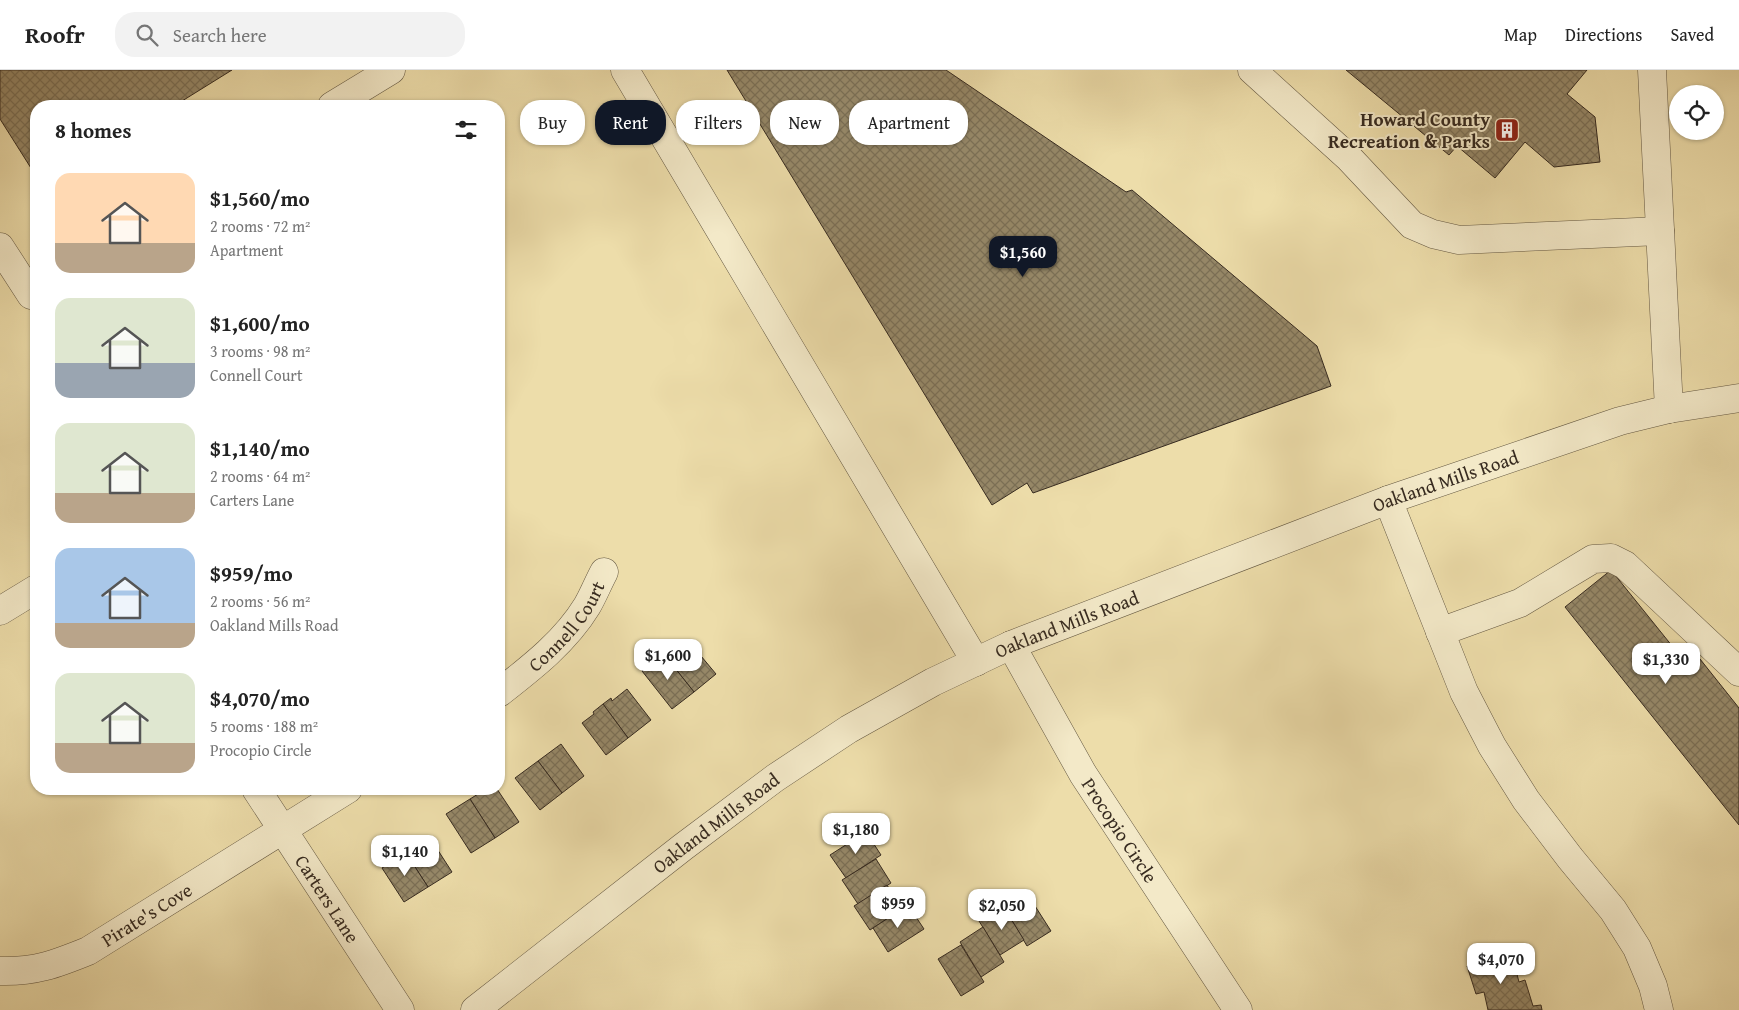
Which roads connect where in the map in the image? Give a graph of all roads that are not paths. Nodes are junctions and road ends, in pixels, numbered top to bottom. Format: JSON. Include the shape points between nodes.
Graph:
{"nodes":[{"id":1,"x":390,"y":70,"type":"edge"},
{"id":2,"x":625,"y":70,"type":"edge"},
{"id":3,"x":1252,"y":70,"type":"edge"},
{"id":4,"x":1652,"y":70,"type":"edge"},
{"id":5,"x":342,"y":100,"type":"edge"},
{"id":6,"x":1660,"y":230,"type":"junction"},
{"id":7,"x":0,"y":247,"type":"edge"},
{"id":8,"x":30,"y":295,"type":"edge"},
{"id":9,"x":1739,"y":398,"type":"edge"},
{"id":10,"x":1669,"y":409,"type":"junction"},
{"id":11,"x":1388,"y":500,"type":"junction"},
{"id":12,"x":604,"y":572,"type":"dead end"},
{"id":13,"x":30,"y":593,"type":"edge"},
{"id":14,"x":0,"y":611,"type":"edge"},
{"id":15,"x":1440,"y":632,"type":"junction"},
{"id":16,"x":1011,"y":645,"type":"junction"},
{"id":17,"x":976,"y":662,"type":"junction"},
{"id":18,"x":1739,"y":672,"type":"edge"},
{"id":19,"x":505,"y":688,"type":"edge"},
{"id":20,"x":260,"y":795,"type":"edge"},
{"id":21,"x":338,"y":795,"type":"edge"},
{"id":22,"x":282,"y":830,"type":"junction"},
{"id":23,"x":0,"y":971,"type":"edge"},
{"id":24,"x":400,"y":1010,"type":"edge"},
{"id":25,"x":474,"y":1010,"type":"edge"},
{"id":26,"x":1238,"y":1010,"type":"edge"},
{"id":27,"x":1659,"y":1010,"type":"edge"}],
"edges":[{"from":1,"to":5,"type":"street"},
{"from":2,"to":17,"type":"street"},
{"from":3,"to":6,"type":"street","via":[[1349,158],[1412,225],[1433,234],[1459,240]]},
{"from":4,"to":6,"type":"street"},
{"from":6,"to":10,"type":"street"},
{"from":7,"to":8,"type":"street"},
{"from":9,"to":10,"type":"street","name":"Oakland Mills Road"},
{"from":10,"to":11,"type":"street","name":"Oakland Mills Road","via":[[1620,422]]},
{"from":11,"to":15,"type":"street"},
{"from":11,"to":16,"type":"street","name":"Oakland Mills Road"},
{"from":12,"to":19,"type":"street","name":"Connell Court","via":[[587,606],[561,640]]},
{"from":13,"to":14,"type":"street"},
{"from":15,"to":18,"type":"street","via":[[1520,602],[1593,559],[1611,558],[1625,565]]},
{"from":15,"to":27,"type":"street","via":[[1464,692],[1492,746],[1526,800],[1613,910],[1637,948]]},
{"from":16,"to":17,"type":"street","name":"Oakland Mills Road"},
{"from":16,"to":26,"type":"street","name":"Procopio Circle","via":[[1083,774]]},
{"from":17,"to":25,"type":"street","name":"Oakland Mills Road","via":[[849,729],[775,778]]},
{"from":20,"to":22,"type":"street","name":"Carters Lane"},
{"from":21,"to":22,"type":"street"},
{"from":22,"to":23,"type":"street","name":"Pirate's Cove","via":[[88,951],[53,965],[22,972]]},
{"from":22,"to":24,"type":"street","name":"Carters Lane"}]}
